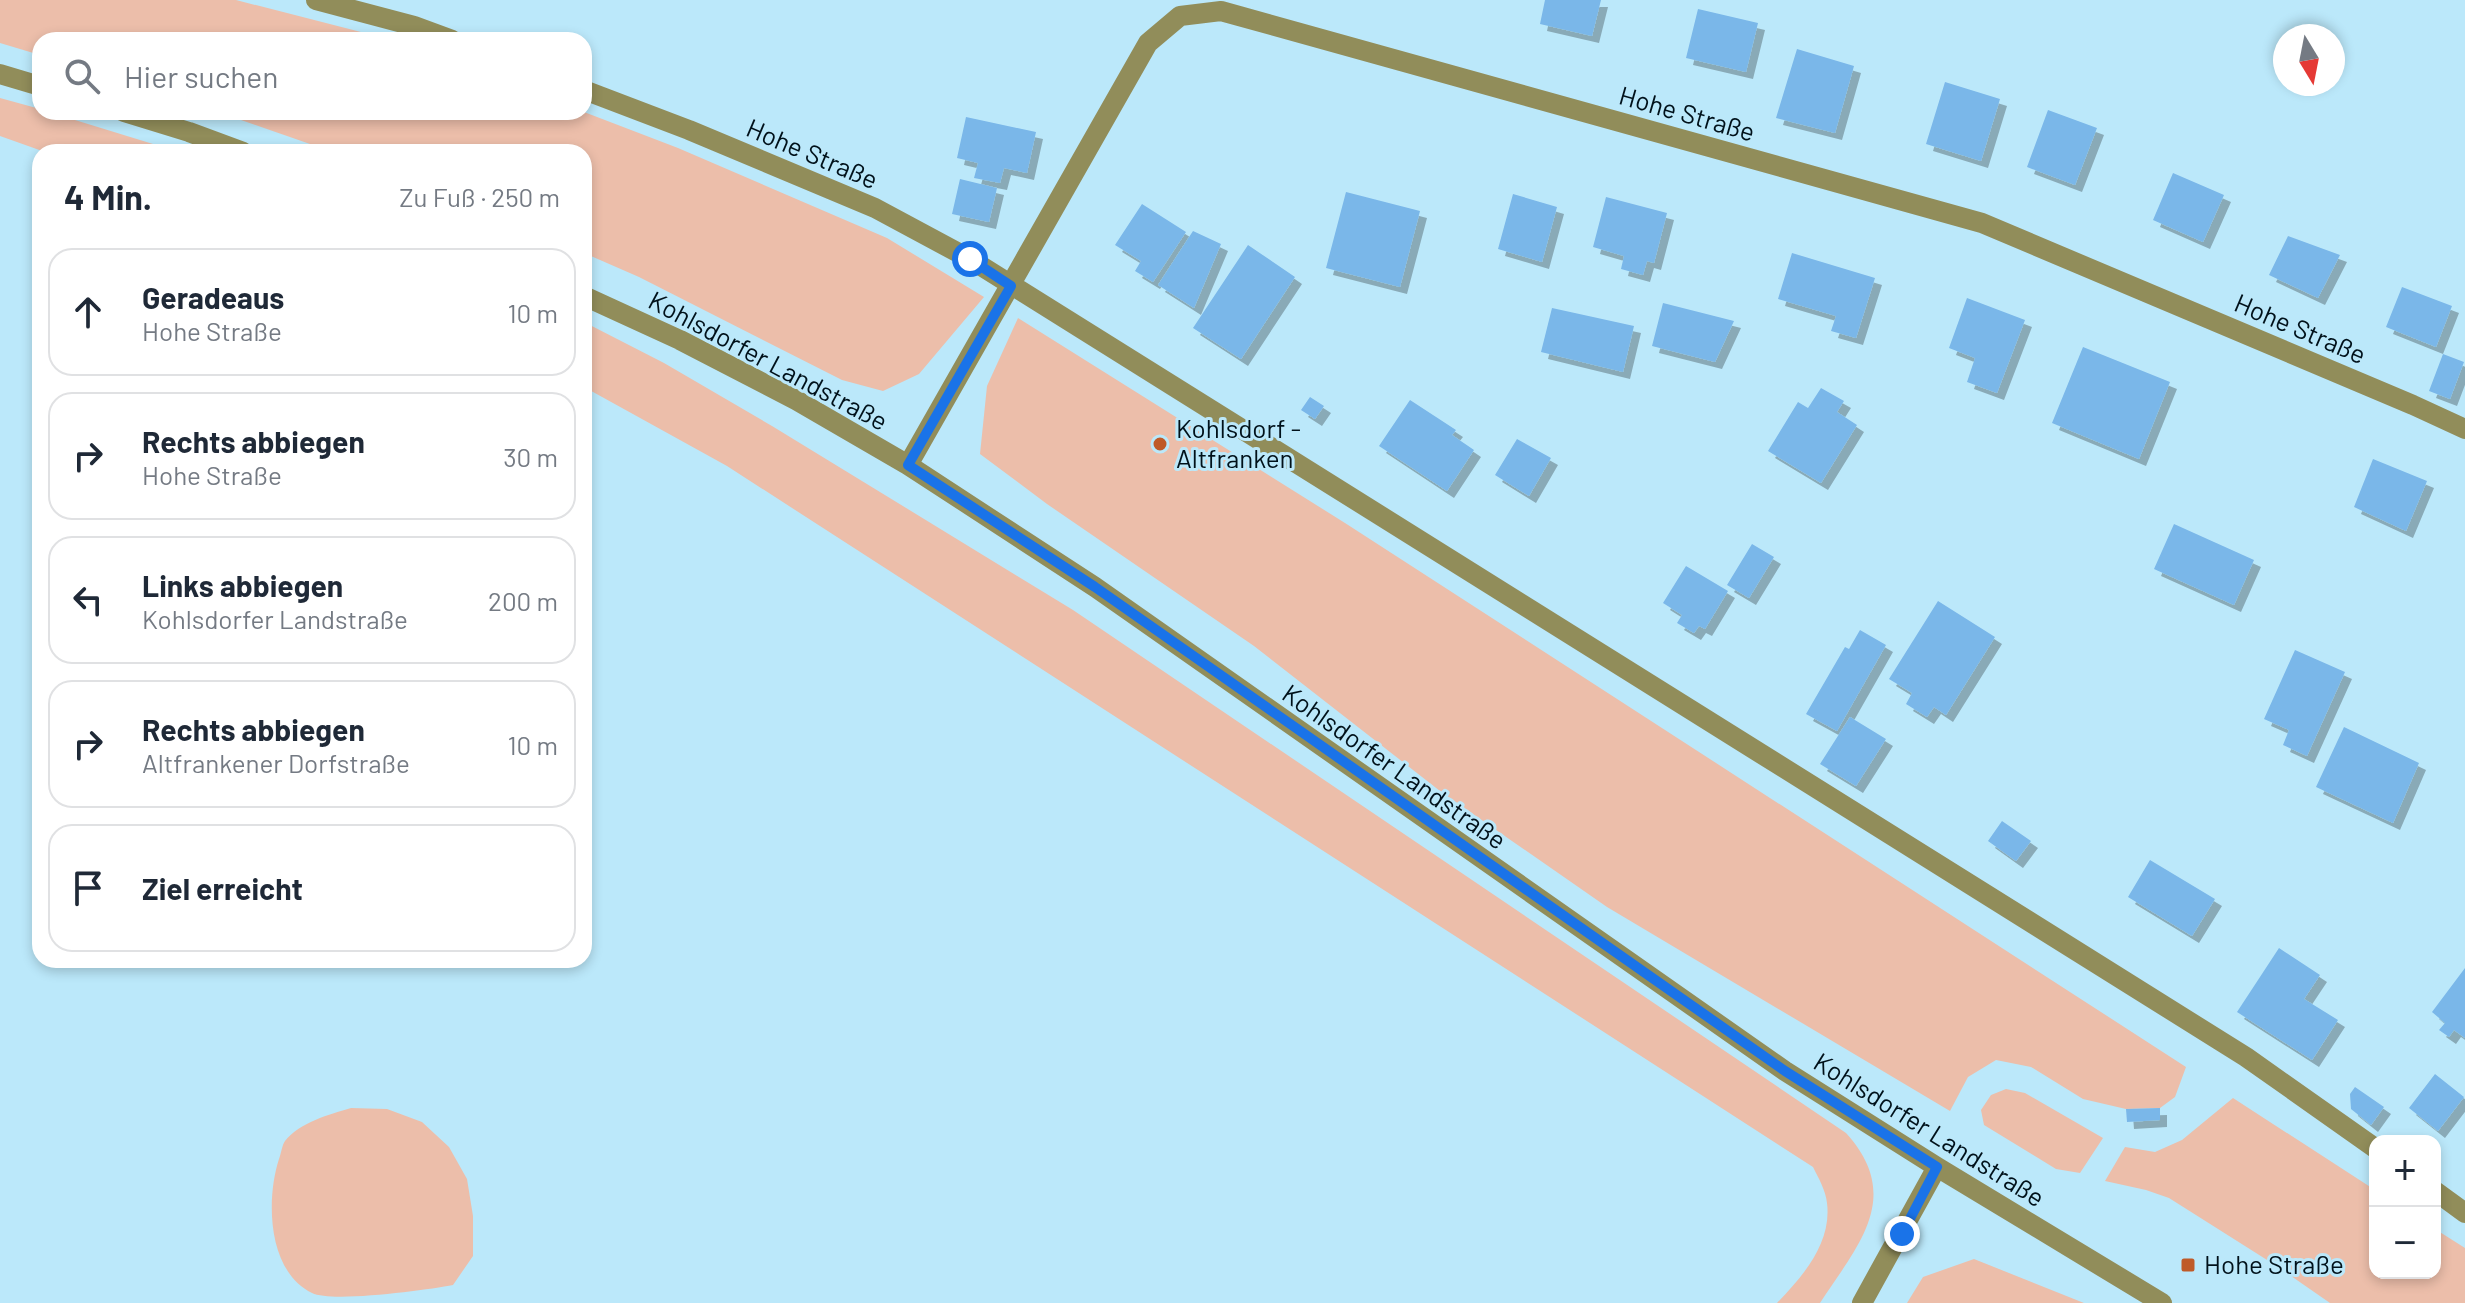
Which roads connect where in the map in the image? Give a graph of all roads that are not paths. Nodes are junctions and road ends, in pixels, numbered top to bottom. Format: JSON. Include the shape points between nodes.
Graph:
{"nodes":[{"id":1,"x":316,"y":0,"type":"edge"},
{"id":2,"x":430,"y":32,"type":"edge"},
{"id":3,"x":0,"y":74,"type":"edge"},
{"id":4,"x":32,"y":84,"type":"edge"},
{"id":5,"x":592,"y":93,"type":"edge"},
{"id":6,"x":148,"y":120,"type":"edge"},
{"id":7,"x":219,"y":144,"type":"edge"},
{"id":8,"x":1011,"y":286,"type":"junction"},
{"id":9,"x":592,"y":300,"type":"edge"},
{"id":10,"x":2465,"y":429,"type":"edge"},
{"id":11,"x":908,"y":465,"type":"junction"},
{"id":12,"x":2369,"y":1144,"type":"edge"},
{"id":13,"x":1937,"y":1167,"type":"junction"},
{"id":14,"x":2441,"y":1195,"type":"edge"},
{"id":15,"x":2465,"y":1213,"type":"edge"},
{"id":16,"x":1862,"y":1303,"type":"edge"},
{"id":17,"x":2162,"y":1303,"type":"edge"}],
"edges":[{"from":1,"to":2,"type":"street"},
{"from":3,"to":4,"type":"street"},
{"from":5,"to":8,"type":"street","name":"Hohe Straße","via":[[875,208]]},
{"from":6,"to":7,"type":"street"},
{"from":8,"to":10,"type":"street","name":"Hohe Straße","via":[[1148,43],[1180,16],[1221,11],[1982,223]]},
{"from":8,"to":11,"type":"street","name":"Hohe Straße"},
{"from":8,"to":12,"type":"street","name":"Hohe Straße","via":[[2246,1057]]},
{"from":9,"to":11,"type":"street","name":"Kohlsdorfer Landstraße","via":[[796,400]]},
{"from":11,"to":13,"type":"street","name":"Kohlsdorfer Landstraße","via":[[1095,587],[1772,1062]]},
{"from":13,"to":16,"type":"street"},
{"from":13,"to":17,"type":"street","name":"Kohlsdorfer Landstraße"},
{"from":14,"to":15,"type":"street"}]}
